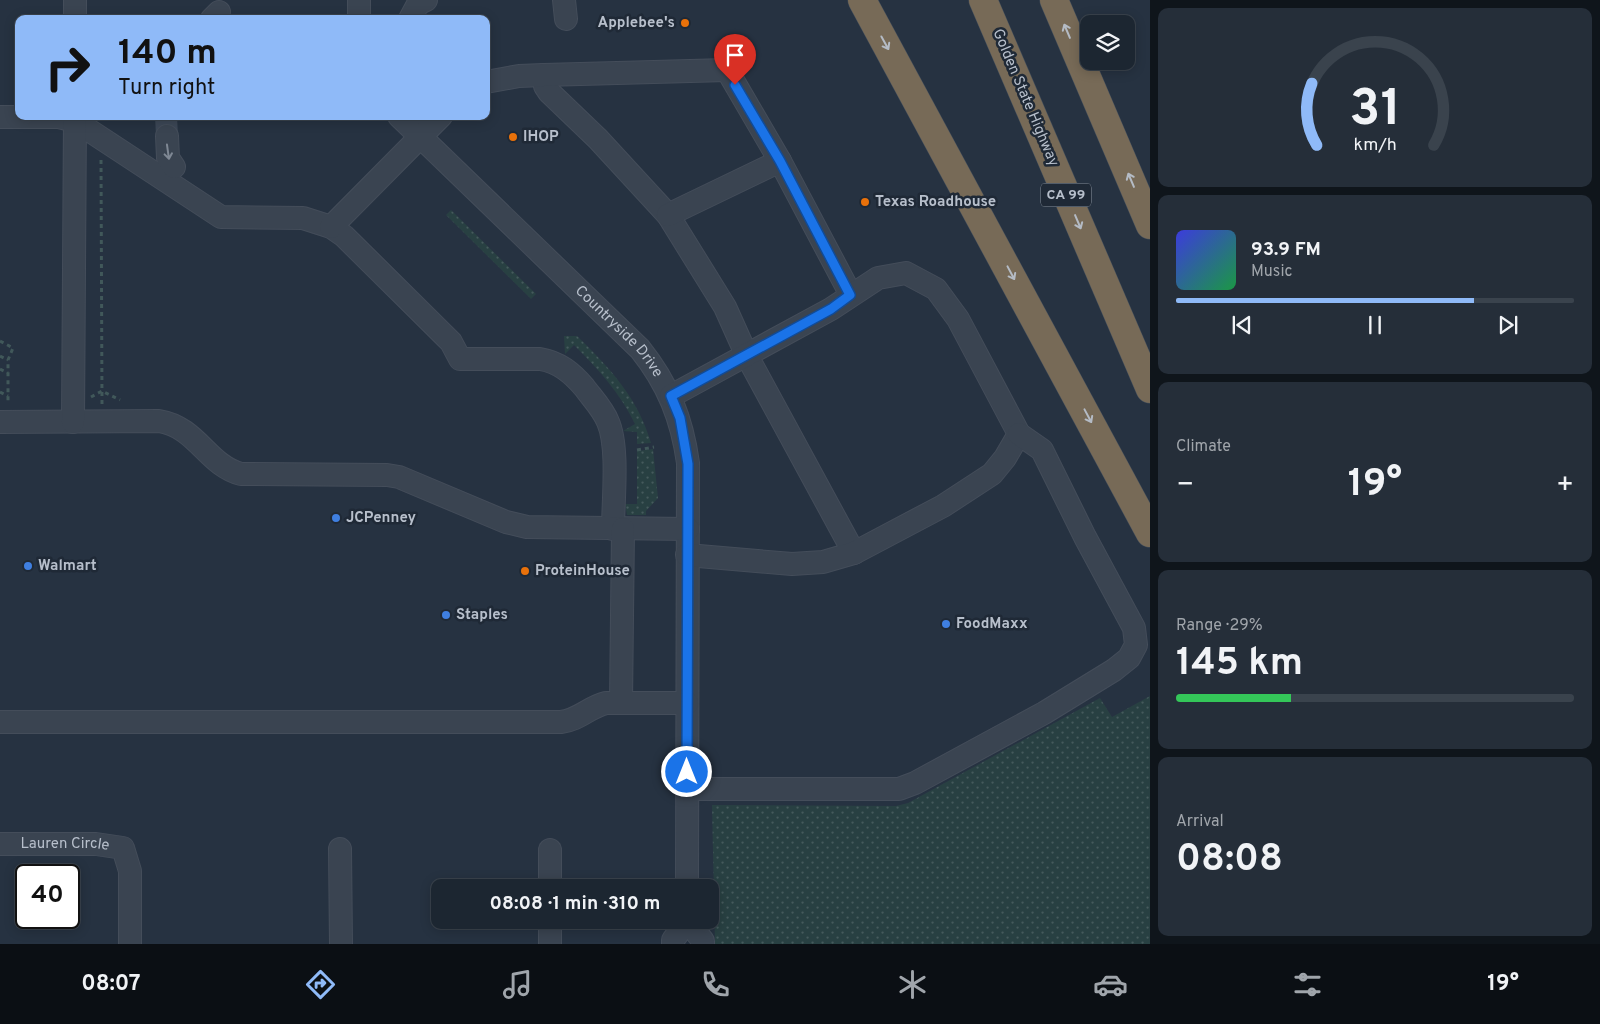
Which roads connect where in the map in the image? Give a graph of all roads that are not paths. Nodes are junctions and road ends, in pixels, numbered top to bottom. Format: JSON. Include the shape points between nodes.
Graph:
{"nodes":[{"id":1,"x":75,"y":0,"type":"edge"},
{"id":2,"x":359,"y":0,"type":"edge"},
{"id":3,"x":426,"y":0,"type":"edge"},
{"id":4,"x":862,"y":0,"type":"edge"},
{"id":5,"x":982,"y":0,"type":"edge"},
{"id":6,"x":1054,"y":0,"type":"edge"},
{"id":7,"x":75,"y":15,"type":"edge"},
{"id":8,"x":359,"y":15,"type":"edge"},
{"id":9,"x":412,"y":15,"type":"edge"},
{"id":10,"x":544,"y":75,"type":"junction"},
{"id":11,"x":490,"y":81,"type":"edge"},
{"id":12,"x":0,"y":117,"type":"edge"},
{"id":13,"x":15,"y":117,"type":"edge"},
{"id":14,"x":75,"y":120,"type":"edge"},
{"id":15,"x":76,"y":120,"type":"edge"},
{"id":16,"x":403,"y":120,"type":"edge"},
{"id":17,"x":437,"y":120,"type":"edge"},
{"id":18,"x":167,"y":136,"type":"tunnel mouth"},
{"id":19,"x":421,"y":138,"type":"junction"},
{"id":20,"x":780,"y":161,"type":"junction"},
{"id":21,"x":174,"y":167,"type":"dead end"},
{"id":22,"x":668,"y":215,"type":"junction"},
{"id":23,"x":1150,"y":225,"type":"edge"},
{"id":24,"x":332,"y":228,"type":"junction"},
{"id":25,"x":850,"y":295,"type":"junction"},
{"id":26,"x":747,"y":356,"type":"junction"},
{"id":27,"x":1150,"y":389,"type":"edge"},
{"id":28,"x":671,"y":396,"type":"junction"},
{"id":29,"x":0,"y":422,"type":"edge"},
{"id":30,"x":73,"y":422,"type":"junction"},
{"id":31,"x":1019,"y":434,"type":"junction"},
{"id":32,"x":618,"y":529,"type":"junction"},
{"id":33,"x":688,"y":529,"type":"junction"},
{"id":34,"x":1150,"y":533,"type":"edge"},
{"id":35,"x":854,"y":553,"type":"junction"},
{"id":36,"x":687,"y":556,"type":"junction"},
{"id":37,"x":621,"y":703,"type":"junction"},
{"id":38,"x":687,"y":704,"type":"junction"},
{"id":39,"x":0,"y":722,"type":"edge"},
{"id":40,"x":687,"y":789,"type":"junction"},
{"id":41,"x":0,"y":844,"type":"edge"},
{"id":42,"x":340,"y":849,"type":"dead end"},
{"id":43,"x":550,"y":850,"type":"dead end"},
{"id":44,"x":550,"y":879,"type":"edge"},
{"id":45,"x":688,"y":879,"type":"edge"},
{"id":46,"x":550,"y":929,"type":"edge"},
{"id":47,"x":682,"y":929,"type":"edge"},
{"id":48,"x":694,"y":929,"type":"edge"},
{"id":49,"x":130,"y":944,"type":"edge"},
{"id":50,"x":340,"y":944,"type":"edge"},
{"id":51,"x":550,"y":944,"type":"edge"},
{"id":52,"x":673,"y":944,"type":"edge"},
{"id":53,"x":703,"y":944,"type":"edge"}],
"edges":[{"from":1,"to":7,"type":"street"},
{"from":2,"to":8,"type":"street"},
{"from":3,"to":9,"type":"street","via":[[418,4]]},
{"from":4,"to":34,"type":"highway","one_way":true},
{"from":5,"to":27,"type":"highway","name":"Golden State Highway","number":"CA 99","one_way":true},
{"from":23,"to":6,"type":"highway","one_way":true},
{"from":10,"to":11,"type":"street"},
{"from":10,"to":20,"type":"street","via":[[727,70]]},
{"from":10,"to":22,"type":"street","via":[[549,92],[598,139]]},
{"from":12,"to":13,"type":"street"},
{"from":14,"to":30,"type":"street"},
{"from":15,"to":24,"type":"street","via":[[221,217],[303,218]]},
{"from":16,"to":19,"type":"street","name":"Countryside Drive"},
{"from":17,"to":19,"type":"street"},
{"from":18,"to":21,"type":"street","one_way":true,"via":[[168,158]]},
{"from":19,"to":24,"type":"street"},
{"from":19,"to":28,"type":"street","name":"Countryside Drive","via":[[640,349],[657,370]]},
{"from":20,"to":22,"type":"street"},
{"from":20,"to":25,"type":"street"},
{"from":22,"to":26,"type":"street","via":[[724,307]]},
{"from":24,"to":32,"type":"street","via":[[452,342],[460,359],[552,361],[580,382],[601,410],[612,434]]},
{"from":25,"to":26,"type":"street"},
{"from":25,"to":31,"type":"street","via":[[878,278],[906,273],[936,289],[958,320]]},
{"from":26,"to":28,"type":"street"},
{"from":26,"to":35,"type":"street"},
{"from":28,"to":33,"type":"street","name":"Countryside Drive","via":[[680,418],[688,464]]},
{"from":29,"to":30,"type":"street"},
{"from":30,"to":32,"type":"street","via":[[168,423],[186,431],[222,466],[241,474],[387,475],[410,480],[516,525]]},
{"from":31,"to":35,"type":"street","via":[[992,474],[944,506]]},
{"from":31,"to":40,"type":"street","via":[[1042,450],[1134,628],[1136,645],[1129,658],[1044,713],[899,789]]},
{"from":32,"to":33,"type":"street"},
{"from":32,"to":37,"type":"street"},
{"from":33,"to":36,"type":"street","name":"Countryside Drive"},
{"from":35,"to":36,"type":"street","via":[[823,562],[792,564]]},
{"from":36,"to":38,"type":"street","name":"Countryside Drive"},
{"from":37,"to":38,"type":"street"},
{"from":37,"to":39,"type":"street","via":[[600,705],[574,720],[561,722]]},
{"from":38,"to":40,"type":"street","name":"Countryside Drive"},
{"from":40,"to":45,"type":"street","name":"Countryside Drive"},
{"from":41,"to":49,"type":"street","name":"Lauren Circle","via":[[96,844],[123,848],[130,871]]},
{"from":42,"to":50,"type":"street"},
{"from":43,"to":44,"type":"street"},
{"from":46,"to":51,"type":"street"},
{"from":47,"to":52,"type":"street"},
{"from":48,"to":53,"type":"street"}]}
